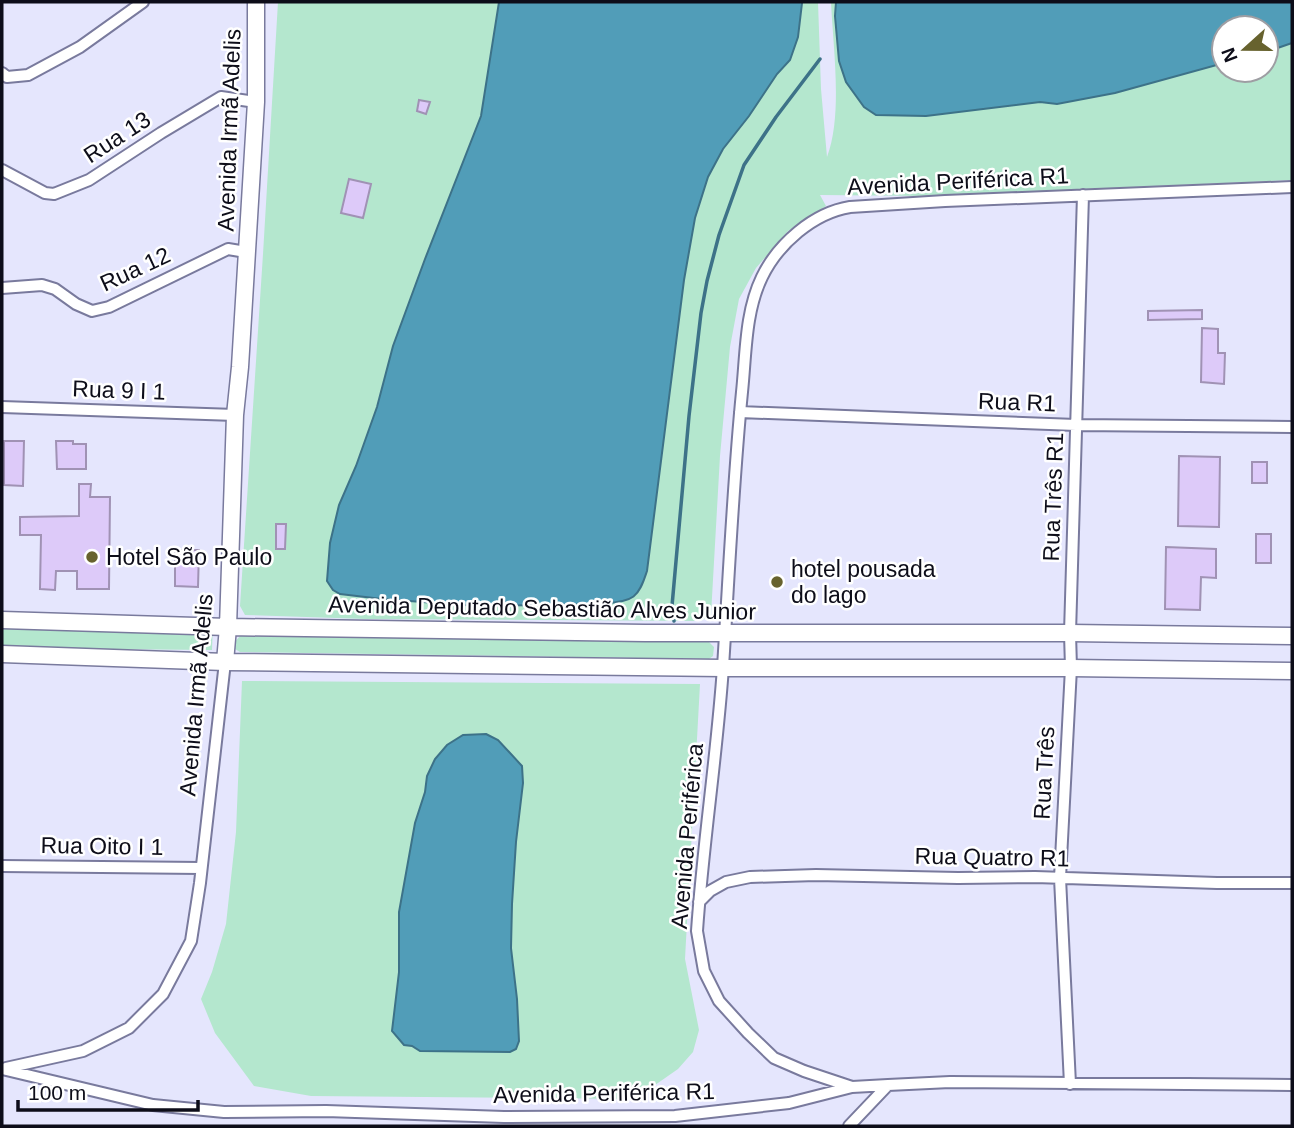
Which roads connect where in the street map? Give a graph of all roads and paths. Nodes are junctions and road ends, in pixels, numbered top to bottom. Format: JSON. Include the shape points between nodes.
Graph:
{"nodes":[{"id":1,"x":143,"y":2,"type":"edge"},
{"id":2,"x":256,"y":2,"type":"edge"},
{"id":3,"x":2,"y":73,"type":"edge"},
{"id":4,"x":256,"y":102,"type":"junction"},
{"id":5,"x":2,"y":170,"type":"edge"},
{"id":6,"x":1292,"y":187,"type":"edge"},
{"id":7,"x":1083,"y":195,"type":"junction"},
{"id":8,"x":246,"y":252,"type":"junction"},
{"id":9,"x":2,"y":288,"type":"edge"},
{"id":10,"x":2,"y":407,"type":"edge"},
{"id":11,"x":740,"y":412,"type":"junction"},
{"id":12,"x":235,"y":415,"type":"junction"},
{"id":13,"x":1076,"y":425,"type":"junction"},
{"id":14,"x":1292,"y":427,"type":"edge"},
{"id":15,"x":2,"y":620,"type":"edge"},
{"id":16,"x":228,"y":627,"type":"junction"},
{"id":17,"x":1070,"y":633,"type":"junction"},
{"id":18,"x":725,"y":634,"type":"junction"},
{"id":19,"x":1292,"y":636,"type":"edge"},
{"id":20,"x":2,"y":654,"type":"edge"},
{"id":21,"x":225,"y":662,"type":"junction"},
{"id":22,"x":723,"y":668,"type":"junction"},
{"id":23,"x":1071,"y":668,"type":"junction"},
{"id":24,"x":1292,"y":671,"type":"edge"},
{"id":25,"x":2,"y":866,"type":"edge"},
{"id":26,"x":201,"y":868,"type":"junction"},
{"id":27,"x":1060,"y":878,"type":"junction"},
{"id":28,"x":1292,"y":883,"type":"edge"},
{"id":29,"x":699,"y":902,"type":"junction"},
{"id":30,"x":3,"y":1069,"type":"edge"},
{"id":31,"x":1070,"y":1084,"type":"junction"},
{"id":32,"x":888,"y":1085,"type":"junction"},
{"id":33,"x":1292,"y":1085,"type":"edge"},
{"id":34,"x":852,"y":1087,"type":"junction"},
{"id":35,"x":849,"y":1126,"type":"edge"}],
"edges":[{"from":1,"to":3,"type":"street","via":[[80,47],[28,75],[7,77]]},
{"from":2,"to":4,"type":"street","name":"Avenida Irmã Adelis"},
{"from":4,"to":5,"type":"street","name":"Rua 13","via":[[221,97],[89,180],[54,194]]},
{"from":4,"to":8,"type":"street","name":"Avenida Irmã Adelis"},
{"from":6,"to":7,"type":"street","name":"Avenida Periférica R1"},
{"from":7,"to":11,"type":"street","name":"Avenida Periférica R1","via":[[850,207],[814,220],[783,246],[762,276],[750,313]]},
{"from":7,"to":13,"type":"street","name":"Rua Três R1"},
{"from":8,"to":9,"type":"street","name":"Rua 12","via":[[228,249],[109,307],[92,310],[42,285]]},
{"from":8,"to":12,"type":"street","name":"Avenida Irmã Adelis"},
{"from":10,"to":12,"type":"street","name":"Rua 9 I 1"},
{"from":11,"to":13,"type":"street","name":"Rua R1"},
{"from":11,"to":18,"type":"street","name":"Avenida Periférica R1"},
{"from":12,"to":16,"type":"street","name":"Avenida Irmã Adelis"},
{"from":13,"to":14,"type":"street","name":"Rua R1"},
{"from":13,"to":17,"type":"street","name":"Rua Três R1"},
{"from":15,"to":16,"type":"street","name":"Avenida Deputado Sebastião Alves Junior"},
{"from":16,"to":18,"type":"street","name":"Avenida Deputado Sebastião Alves Junior"},
{"from":16,"to":21,"type":"street","name":"Avenida Irmã Adelis"},
{"from":17,"to":18,"type":"street","name":"Avenida Deputado Sebastião Alves Junior"},
{"from":17,"to":19,"type":"street","name":"Avenida Deputado Sebastião Alves Junior"},
{"from":17,"to":23,"type":"street","name":"Rua Três"},
{"from":18,"to":22,"type":"street","name":"Avenida Periférica"},
{"from":20,"to":21,"type":"street"},
{"from":21,"to":22,"type":"street"},
{"from":21,"to":26,"type":"street","name":"Avenida Irmã Adelis"},
{"from":22,"to":23,"type":"street"},
{"from":22,"to":29,"type":"street","name":"Avenida Periférica"},
{"from":23,"to":24,"type":"street"},
{"from":23,"to":27,"type":"street","name":"Rua Três"},
{"from":25,"to":26,"type":"street","name":"Rua Oito I 1"},
{"from":26,"to":30,"type":"street","name":"Avenida Irmã Adelis","via":[[191,941],[163,994],[129,1028],[83,1051]]},
{"from":27,"to":28,"type":"street","name":"Rua Quatro R1"},
{"from":27,"to":29,"type":"street","name":"Rua Quatro R1","via":[[750,877],[726,882]]},
{"from":27,"to":31,"type":"street","name":"Rua Três"},
{"from":29,"to":34,"type":"street","name":"Avenida Periférica","via":[[697,931],[704,971],[719,1001],[774,1058]]},
{"from":30,"to":34,"type":"street","name":"Avenida Periférica R1","via":[[152,1105],[224,1112],[675,1116],[789,1103]]},
{"from":31,"to":32,"type":"street","name":"Avenida Periférica R1"},
{"from":31,"to":33,"type":"street","name":"Avenida Periférica R1"},
{"from":32,"to":34,"type":"street","name":"Avenida Periférica R1"},
{"from":32,"to":35,"type":"street"}]}
